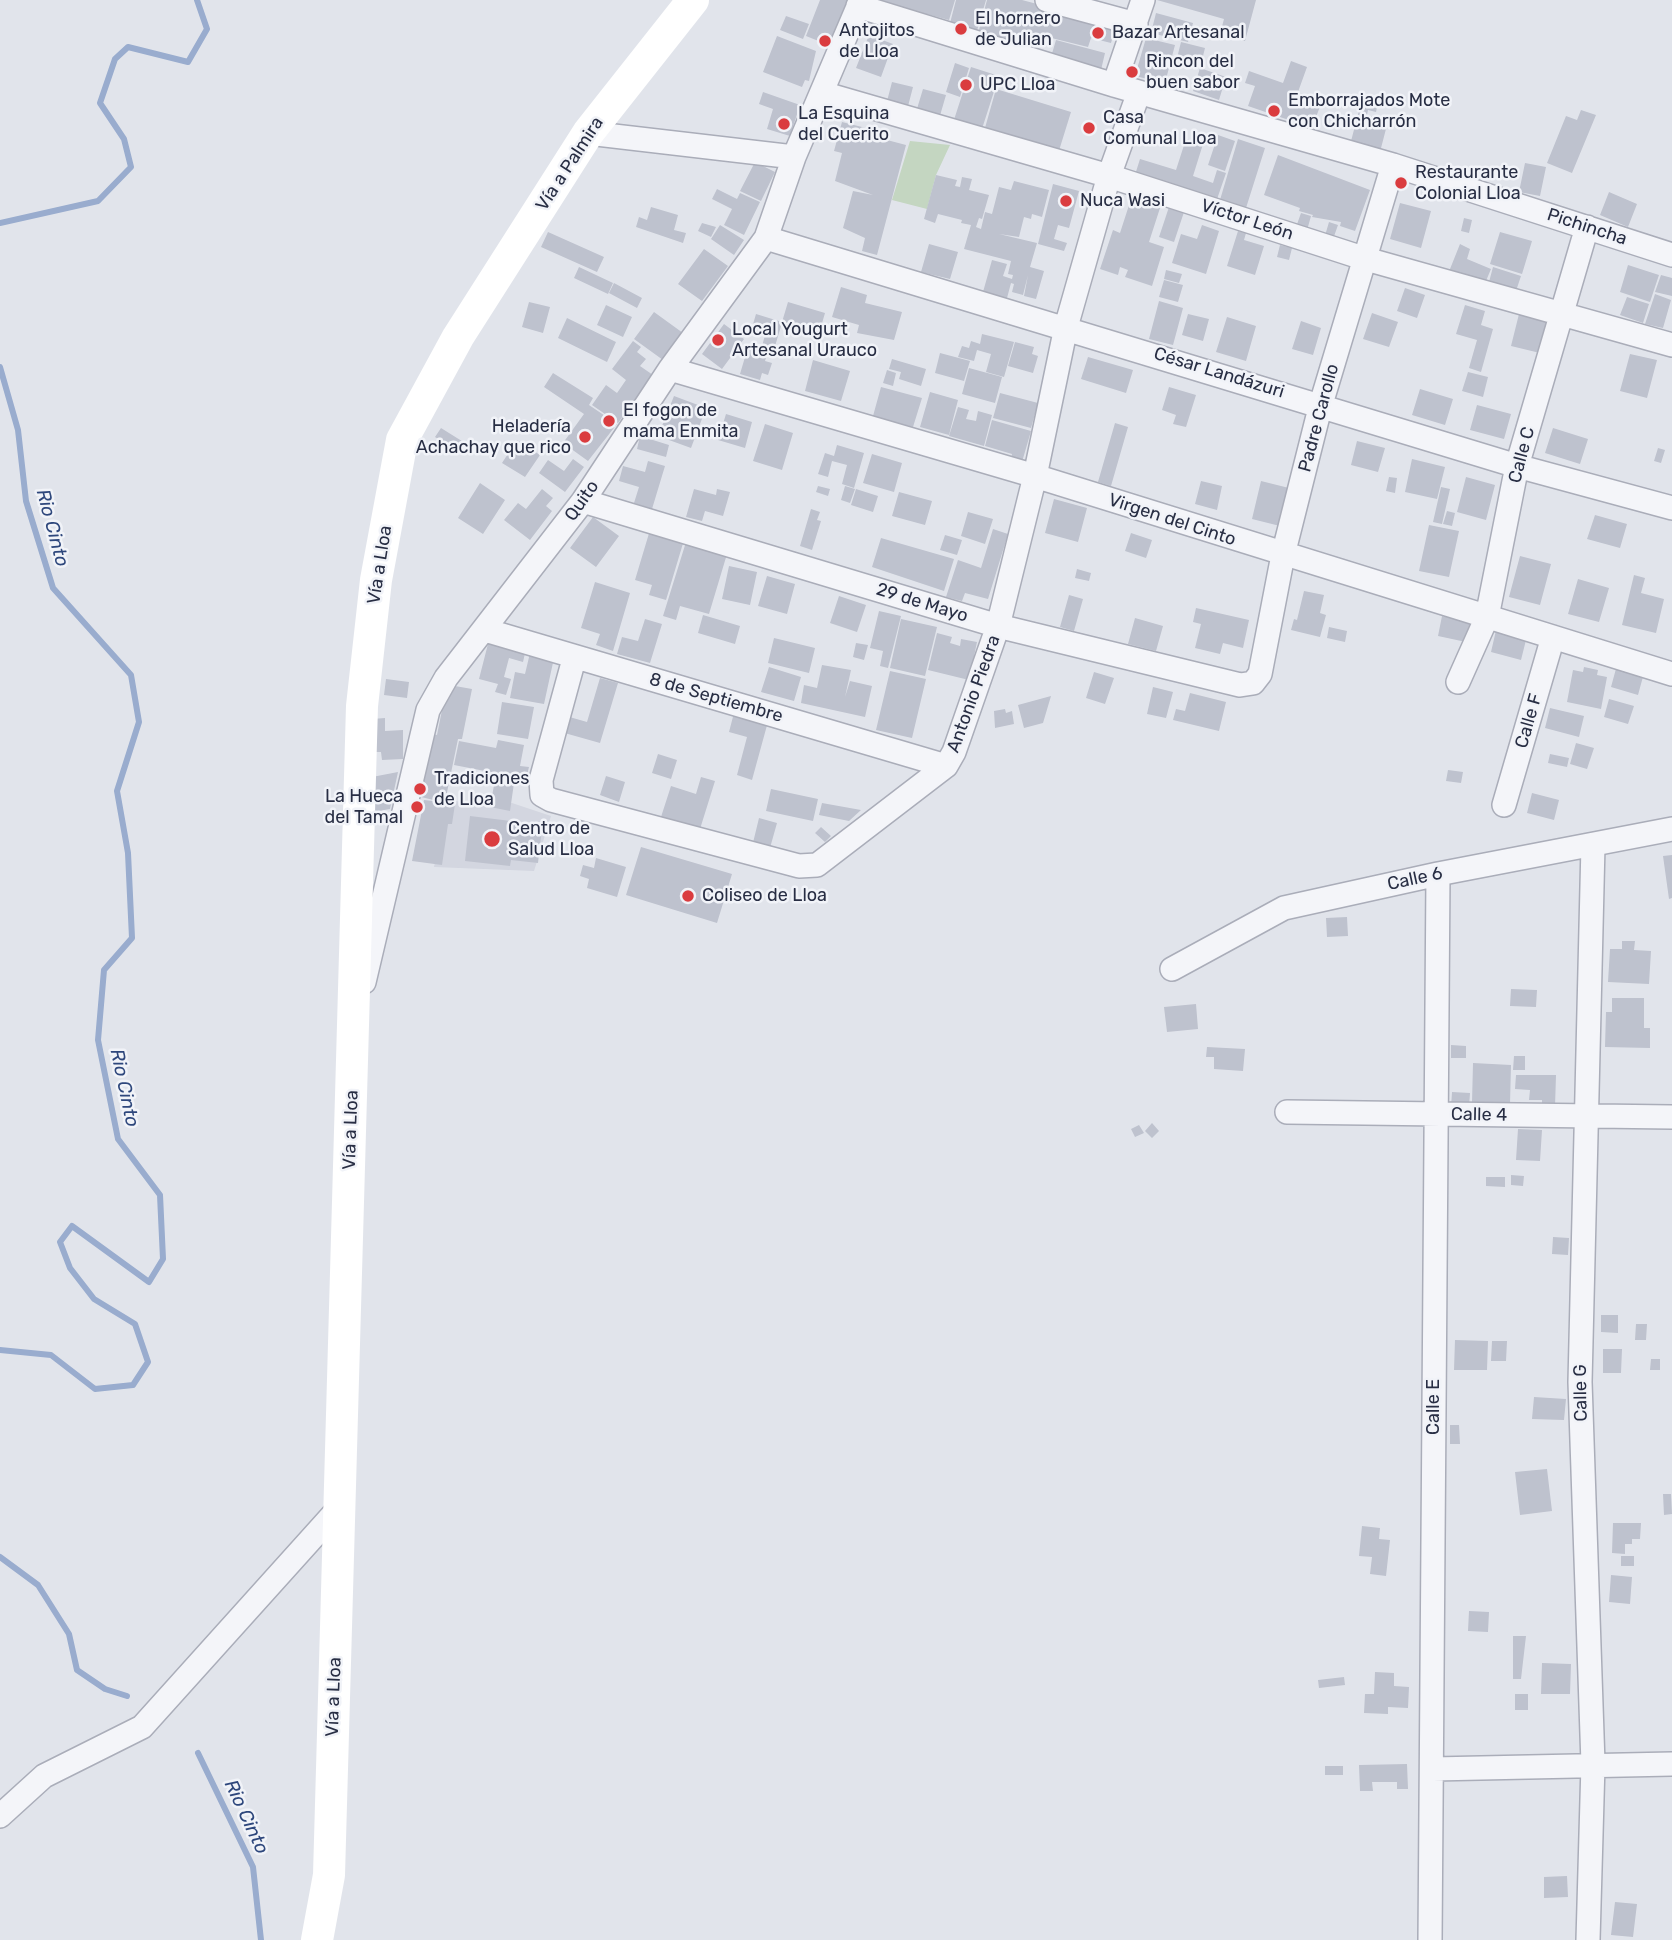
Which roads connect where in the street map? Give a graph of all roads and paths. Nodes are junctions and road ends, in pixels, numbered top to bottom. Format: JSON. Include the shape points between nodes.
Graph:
{"nodes":[{"id":1,"x":693,"y":0,"type":"edge"},
{"id":2,"x":1047,"y":0,"type":"edge"},
{"id":3,"x":1143,"y":0,"type":"edge"},
{"id":4,"x":859,"y":3,"type":"edge"},
{"id":5,"x":1136,"y":24,"type":"junction"},
{"id":6,"x":1114,"y":85,"type":"junction"},
{"id":7,"x":1139,"y":92,"type":"junction"},
{"id":8,"x":822,"y":93,"type":"junction"},
{"id":9,"x":587,"y":132,"type":"junction"},
{"id":10,"x":794,"y":157,"type":"junction"},
{"id":11,"x":1393,"y":165,"type":"junction"},
{"id":12,"x":1109,"y":176,"type":"junction"},
{"id":13,"x":1587,"y":227,"type":"junction"},
{"id":14,"x":766,"y":238,"type":"junction"},
{"id":15,"x":1672,"y":255,"type":"edge"},
{"id":16,"x":1366,"y":259,"type":"junction"},
{"id":17,"x":1564,"y":313,"type":"junction"},
{"id":18,"x":1066,"y":327,"type":"junction"},
{"id":19,"x":458,"y":337,"type":"joint"},
{"id":20,"x":1672,"y":345,"type":"edge"},
{"id":21,"x":670,"y":369,"type":"junction"},
{"id":22,"x":1321,"y":404,"type":"junction"},
{"id":23,"x":1517,"y":466,"type":"junction"},
{"id":24,"x":1035,"y":477,"type":"junction"},
{"id":25,"x":583,"y":501,"type":"junction"},
{"id":26,"x":1672,"y":508,"type":"edge"},
{"id":27,"x":1283,"y":555,"type":"junction"},
{"id":28,"x":1487,"y":617,"type":"junction"},
{"id":29,"x":998,"y":626,"type":"junction"},
{"id":30,"x":485,"y":630,"type":"junction"},
{"id":31,"x":1553,"y":638,"type":"junction"},
{"id":32,"x":574,"y":659,"type":"junction"},
{"id":33,"x":1260,"y":674,"type":"joint"},
{"id":34,"x":1672,"y":674,"type":"edge"},
{"id":35,"x":1458,"y":682,"type":"dead end"},
{"id":36,"x":946,"y":766,"type":"junction"},
{"id":37,"x":1504,"y":806,"type":"dead end"},
{"id":38,"x":1672,"y":829,"type":"edge"},
{"id":39,"x":1592,"y":845,"type":"junction"},
{"id":40,"x":1438,"y":874,"type":"junction"},
{"id":41,"x":1172,"y":969,"type":"dead end"},
{"id":42,"x":355,"y":1019,"type":"junction"},
{"id":43,"x":1286,"y":1112,"type":"dead end"},
{"id":44,"x":1438,"y":1114,"type":"junction"},
{"id":45,"x":1586,"y":1117,"type":"junction"},
{"id":46,"x":1672,"y":1117,"type":"edge"},
{"id":47,"x":340,"y":1507,"type":"junction"},
{"id":48,"x":1593,"y":1764,"type":"junction"},
{"id":49,"x":1672,"y":1764,"type":"edge"},
{"id":50,"x":1433,"y":1769,"type":"junction"},
{"id":51,"x":0,"y":1816,"type":"edge"},
{"id":52,"x":317,"y":1940,"type":"edge"},
{"id":53,"x":1430,"y":1940,"type":"edge"},
{"id":54,"x":1588,"y":1940,"type":"edge"}],
"edges":[{"from":1,"to":9,"type":"street","name":"Vía a Palmira"},
{"from":2,"to":5,"type":"street"},
{"from":3,"to":5,"type":"street"},
{"from":4,"to":6,"type":"street","name":"Pichincha"},
{"from":4,"to":8,"type":"street","name":"Quito"},
{"from":5,"to":6,"type":"street"},
{"from":6,"to":7,"type":"street","name":"Pichincha"},
{"from":7,"to":11,"type":"street","name":"Pichincha"},
{"from":7,"to":12,"type":"street","name":"Antonio Piedra"},
{"from":8,"to":10,"type":"street","name":"Quito"},
{"from":8,"to":12,"type":"street","name":"Víctor León"},
{"from":9,"to":10,"type":"street"},
{"from":9,"to":19,"type":"street","name":"Vía a Palmira"},
{"from":10,"to":14,"type":"street","name":"Quito"},
{"from":11,"to":13,"type":"street","name":"Pichincha"},
{"from":11,"to":16,"type":"street","name":"Padre Carollo"},
{"from":12,"to":16,"type":"street","name":"Víctor León"},
{"from":12,"to":18,"type":"street","name":"Antonio Piedra"},
{"from":13,"to":15,"type":"street","name":"Pichincha"},
{"from":13,"to":17,"type":"street","name":"Calle C"},
{"from":14,"to":18,"type":"street","name":"César Landázuri"},
{"from":14,"to":21,"type":"street","name":"Quito"},
{"from":16,"to":17,"type":"street","name":"Víctor León"},
{"from":16,"to":22,"type":"street","name":"Padre Carollo"},
{"from":17,"to":20,"type":"street","name":"Víctor León"},
{"from":17,"to":23,"type":"street","name":"Calle C"},
{"from":18,"to":22,"type":"street","name":"César Landázuri"},
{"from":18,"to":24,"type":"street","name":"Antonio Piedra"},
{"from":19,"to":42,"type":"street","name":"Vía a Lloa","via":[[402,440],[376,580],[362,706]]},
{"from":21,"to":24,"type":"street","name":"Virgen del Cinto"},
{"from":21,"to":25,"type":"street","name":"Quito"},
{"from":22,"to":23,"type":"street","name":"César Landázuri"},
{"from":22,"to":27,"type":"street","name":"Padre Carollo"},
{"from":23,"to":26,"type":"street","name":"César Landázuri"},
{"from":23,"to":28,"type":"street","name":"Calle C"},
{"from":24,"to":27,"type":"street","name":"Virgen del Cinto"},
{"from":24,"to":29,"type":"street","name":"Antonio Piedra"},
{"from":25,"to":29,"type":"street","name":"29 de Mayo"},
{"from":25,"to":30,"type":"street","name":"Quito"},
{"from":27,"to":28,"type":"street","name":"Virgen del Cinto"},
{"from":27,"to":33,"type":"street","name":"Padre Carollo"},
{"from":28,"to":31,"type":"street","name":"Virgen del Cinto"},
{"from":28,"to":35,"type":"street","name":"Calle C"},
{"from":29,"to":33,"type":"street","name":"29 de Mayo","via":[[1240,685],[1253,683]]},
{"from":29,"to":36,"type":"street","name":"Antonio Piedra"},
{"from":30,"to":32,"type":"street","name":"8 de Septiembre"},
{"from":30,"to":42,"type":"street","name":"Quito","via":[[446,678],[428,710]]},
{"from":31,"to":34,"type":"street","name":"Virgen del Cinto"},
{"from":31,"to":37,"type":"street","name":"Calle F"},
{"from":32,"to":36,"type":"street","name":"8 de Septiembre"},
{"from":32,"to":36,"type":"street","name":"Antonio Piedra","via":[[541,780],[542,795],[551,800],[799,866],[817,865]]},
{"from":38,"to":39,"type":"street","name":"Calle 6"},
{"from":39,"to":40,"type":"street","name":"Calle 6"},
{"from":39,"to":45,"type":"street","name":"Calle G"},
{"from":40,"to":41,"type":"street","name":"Calle 6","via":[[1284,908]]},
{"from":40,"to":44,"type":"street","name":"Calle E"},
{"from":42,"to":47,"type":"street","name":"Vía a Lloa"},
{"from":43,"to":44,"type":"street","name":"Calle 4"},
{"from":44,"to":45,"type":"street","name":"Calle 4"},
{"from":44,"to":50,"type":"street","name":"Calle E"},
{"from":45,"to":46,"type":"street","name":"Calle 4"},
{"from":45,"to":48,"type":"street","name":"Calle G","via":[[1580,1382]]},
{"from":47,"to":51,"type":"street","via":[[142,1727],[44,1776]]},
{"from":47,"to":52,"type":"street","name":"Vía a Lloa","via":[[329,1875]]},
{"from":48,"to":49,"type":"street"},
{"from":48,"to":50,"type":"street"},
{"from":48,"to":54,"type":"street","name":"Calle G"},
{"from":50,"to":53,"type":"street","name":"Calle E"}]}
